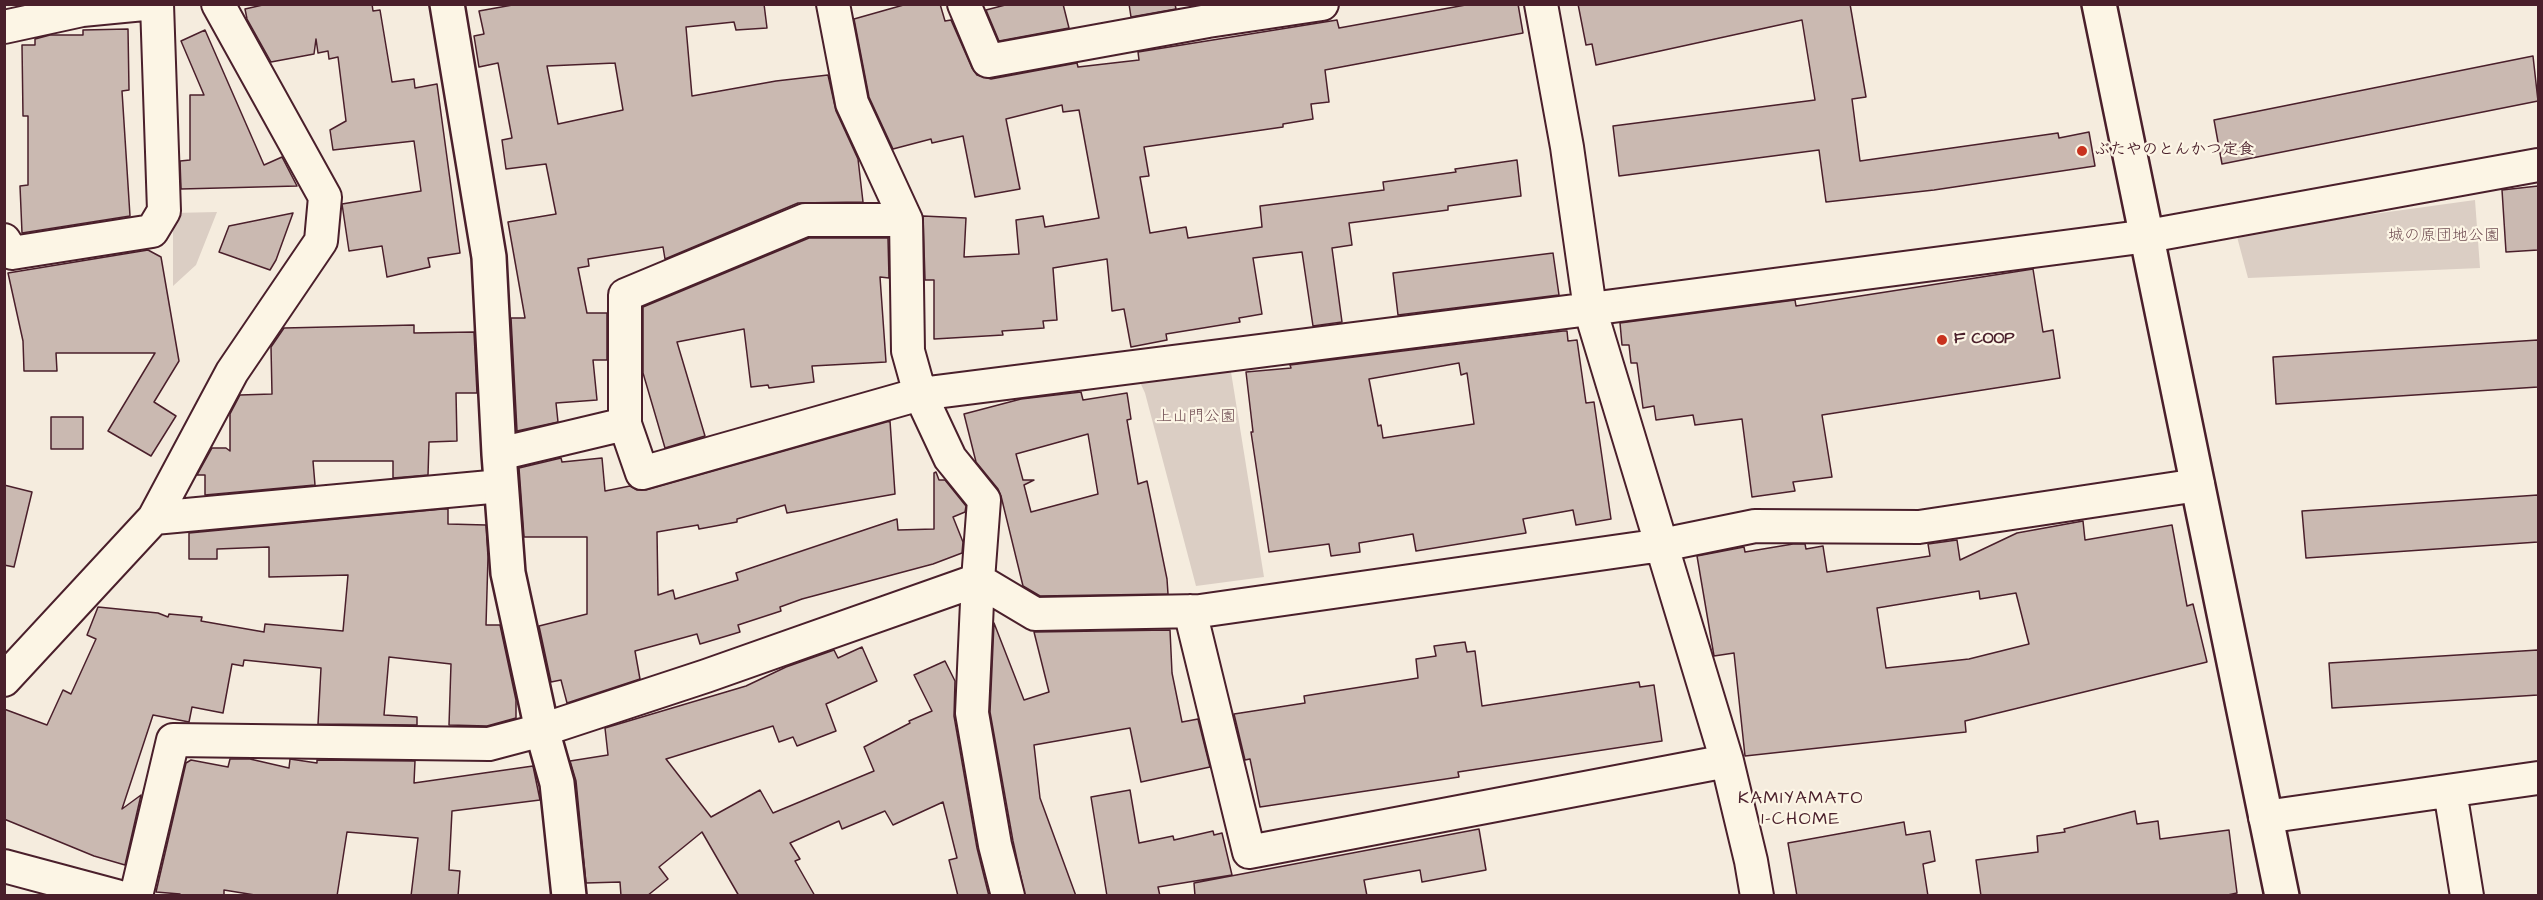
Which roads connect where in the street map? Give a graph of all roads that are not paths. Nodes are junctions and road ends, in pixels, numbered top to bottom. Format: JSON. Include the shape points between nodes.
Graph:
{"nodes":[{"id":1,"x":144,"y":4,"type":"edge"},
{"id":2,"x":157,"y":4,"type":"edge"},
{"id":3,"x":218,"y":4,"type":"edge"},
{"id":4,"x":447,"y":4,"type":"edge"},
{"id":5,"x":833,"y":4,"type":"edge"},
{"id":6,"x":964,"y":4,"type":"edge"},
{"id":7,"x":1322,"y":4,"type":"edge"},
{"id":8,"x":1540,"y":4,"type":"edge"},
{"id":9,"x":2099,"y":4,"type":"edge"},
{"id":10,"x":1192,"y":14,"type":"edge"},
{"id":11,"x":4,"y":27,"type":"edge"},
{"id":12,"x":2538,"y":165,"type":"edge"},
{"id":13,"x":906,"y":220,"type":"junction"},
{"id":14,"x":2148,"y":236,"type":"junction"},
{"id":15,"x":4,"y":240,"type":"edge"},
{"id":16,"x":1590,"y":309,"type":"junction"},
{"id":17,"x":920,"y":394,"type":"junction"},
{"id":18,"x":625,"y":424,"type":"junction"},
{"id":19,"x":500,"y":470,"type":"junction"},
{"id":20,"x":2198,"y":485,"type":"junction"},
{"id":21,"x":154,"y":518,"type":"junction"},
{"id":22,"x":1662,"y":545,"type":"junction"},
{"id":23,"x":978,"y":580,"type":"junction"},
{"id":24,"x":1190,"y":611,"type":"junction"},
{"id":25,"x":16,"y":651,"type":"edge"},
{"id":26,"x":4,"y":680,"type":"edge"},
{"id":27,"x":542,"y":730,"type":"junction"},
{"id":28,"x":1727,"y":761,"type":"junction"},
{"id":29,"x":2538,"y":778,"type":"edge"},
{"id":30,"x":2450,"y":790,"type":"junction"},
{"id":31,"x":2265,"y":817,"type":"junction"},
{"id":32,"x":4,"y":866,"type":"edge"},
{"id":33,"x":39,"y":886,"type":"edge"},
{"id":34,"x":116,"y":896,"type":"edge"},
{"id":35,"x":136,"y":896,"type":"edge"},
{"id":36,"x":569,"y":896,"type":"edge"},
{"id":37,"x":1008,"y":896,"type":"edge"},
{"id":38,"x":1757,"y":896,"type":"edge"},
{"id":39,"x":2282,"y":896,"type":"edge"},
{"id":40,"x":2467,"y":896,"type":"edge"}],
"edges":[{"from":1,"to":11,"type":"street","via":[[82,10]]},
{"from":2,"to":15,"type":"street","via":[[164,212],[152,231],[12,253]]},
{"from":3,"to":21,"type":"street","via":[[325,197],[321,241],[232,372]]},
{"from":4,"to":19,"type":"street","via":[[489,257]]},
{"from":5,"to":13,"type":"street","via":[[852,103]]},
{"from":6,"to":10,"type":"street","via":[[988,61]]},
{"from":7,"to":10,"type":"street"},
{"from":8,"to":16,"type":"street","via":[[1567,147]]},
{"from":9,"to":14,"type":"street"},
{"from":12,"to":14,"type":"street"},
{"from":13,"to":17,"type":"street","via":[[908,351]]},
{"from":13,"to":18,"type":"street","via":[[805,220],[625,295]]},
{"from":14,"to":16,"type":"street"},
{"from":14,"to":20,"type":"street"},
{"from":16,"to":17,"type":"street"},
{"from":16,"to":22,"type":"street"},
{"from":17,"to":18,"type":"street","via":[[642,473]]},
{"from":17,"to":23,"type":"street","via":[[950,458],[984,500]]},
{"from":18,"to":19,"type":"street"},
{"from":19,"to":21,"type":"street"},
{"from":19,"to":27,"type":"street","via":[[508,573]]},
{"from":20,"to":22,"type":"street","via":[[1918,527],[1755,526]]},
{"from":20,"to":31,"type":"street"},
{"from":21,"to":25,"type":"street"},
{"from":22,"to":24,"type":"street"},
{"from":22,"to":28,"type":"street"},
{"from":23,"to":24,"type":"street","via":[[1035,614]]},
{"from":23,"to":27,"type":"street"},
{"from":23,"to":37,"type":"street","via":[[972,713]]},
{"from":24,"to":28,"type":"street","via":[[1250,852]]},
{"from":25,"to":26,"type":"street"},
{"from":27,"to":35,"type":"street","via":[[489,744],[173,740]]},
{"from":27,"to":36,"type":"street","via":[[557,783]]},
{"from":28,"to":38,"type":"street"},
{"from":29,"to":30,"type":"street"},
{"from":30,"to":31,"type":"street"},
{"from":30,"to":40,"type":"street"},
{"from":31,"to":39,"type":"street"},
{"from":32,"to":33,"type":"street"},
{"from":33,"to":34,"type":"street"}]}
